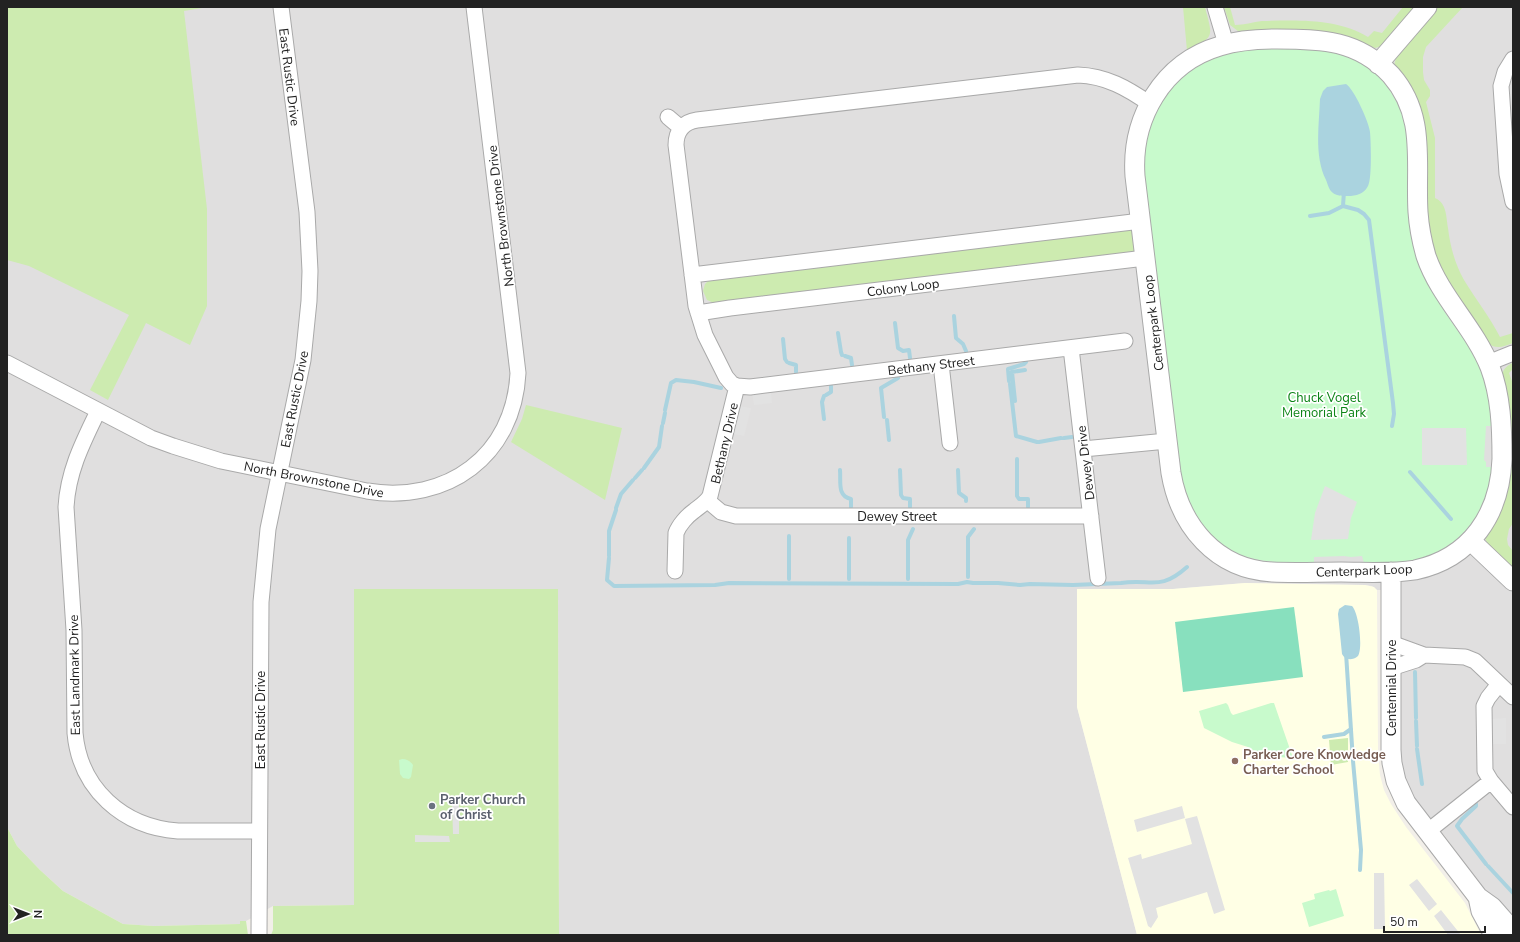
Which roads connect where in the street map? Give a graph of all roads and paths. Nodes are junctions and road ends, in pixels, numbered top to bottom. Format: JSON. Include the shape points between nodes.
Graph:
{"nodes":[{"id":1,"x":281,"y":7,"type":"edge"},
{"id":2,"x":474,"y":7,"type":"edge"},
{"id":3,"x":1215,"y":7,"type":"edge"},
{"id":4,"x":1427,"y":7,"type":"edge"},
{"id":5,"x":1226,"y":44,"type":"junction"},
{"id":6,"x":1513,"y":59,"type":"edge"},
{"id":7,"x":1378,"y":64,"type":"junction"},
{"id":8,"x":1150,"y":104,"type":"junction"},
{"id":9,"x":668,"y":116,"type":"dead end"},
{"id":10,"x":681,"y":128,"type":"junction"},
{"id":11,"x":1513,"y":202,"type":"edge"},
{"id":12,"x":1140,"y":221,"type":"junction"},
{"id":13,"x":1145,"y":258,"type":"junction"},
{"id":14,"x":692,"y":275,"type":"junction"},
{"id":15,"x":698,"y":313,"type":"junction"},
{"id":16,"x":1125,"y":341,"type":"dead end"},
{"id":17,"x":1071,"y":348,"type":"junction"},
{"id":18,"x":1513,"y":353,"type":"edge"},
{"id":19,"x":7,"y":363,"type":"edge"},
{"id":20,"x":1488,"y":363,"type":"junction"},
{"id":21,"x":941,"y":364,"type":"junction"},
{"id":22,"x":737,"y":386,"type":"junction"},
{"id":23,"x":98,"y":411,"type":"junction"},
{"id":24,"x":1167,"y":441,"type":"junction"},
{"id":25,"x":950,"y":443,"type":"dead end"},
{"id":26,"x":1083,"y":449,"type":"junction"},
{"id":27,"x":279,"y":473,"type":"junction"},
{"id":28,"x":708,"y":501,"type":"junction"},
{"id":29,"x":1091,"y":516,"type":"junction"},
{"id":30,"x":1471,"y":541,"type":"junction"},
{"id":31,"x":675,"y":571,"type":"dead end"},
{"id":32,"x":1391,"y":572,"type":"junction"},
{"id":33,"x":1098,"y":578,"type":"dead end"},
{"id":34,"x":1513,"y":581,"type":"edge"},
{"id":35,"x":1391,"y":643,"type":"junction"},
{"id":36,"x":1424,"y":655,"type":"junction"},
{"id":37,"x":1391,"y":668,"type":"junction"},
{"id":38,"x":1499,"y":684,"type":"junction"},
{"id":39,"x":1513,"y":697,"type":"edge"},
{"id":40,"x":1491,"y":781,"type":"junction"},
{"id":41,"x":1513,"y":807,"type":"edge"},
{"id":42,"x":260,"y":831,"type":"junction"},
{"id":43,"x":1427,"y":832,"type":"junction"},
{"id":44,"x":1478,"y":897,"type":"junction"},
{"id":45,"x":1513,"y":931,"type":"edge"},
{"id":46,"x":259,"y":935,"type":"edge"},
{"id":47,"x":1494,"y":935,"type":"edge"}],
"edges":[{"from":1,"to":27,"type":"street","name":"East Rustic Drive","via":[[307,212],[310,271],[309,309],[302,366]]},
{"from":2,"to":27,"type":"street","name":"North Brownstone Drive","via":[[518,364],[517,391],[509,417],[496,441],[469,470],[423,491],[375,493]]},
{"from":3,"to":5,"type":"street"},
{"from":4,"to":7,"type":"street"},
{"from":5,"to":7,"type":"street","name":"Centerpark Loop","via":[[1257,39],[1329,41],[1349,47]]},
{"from":5,"to":8,"type":"street","name":"Centerpark Loop","via":[[1206,51],[1184,64],[1164,84]]},
{"from":6,"to":11,"type":"street","via":[[1505,72],[1502,86],[1507,174]]},
{"from":7,"to":20,"type":"street","name":"Centerpark Loop","via":[[1400,87],[1415,123],[1418,146],[1419,219],[1429,263],[1442,291],[1477,342]]},
{"from":8,"to":10,"type":"street","via":[[1111,81],[1095,76],[1078,75],[697,120],[688,122]]},
{"from":8,"to":12,"type":"street","name":"Centerpark Loop","via":[[1140,128],[1135,154]]},
{"from":9,"to":10,"type":"street"},
{"from":10,"to":14,"type":"street","via":[[676,137],[676,145]]},
{"from":12,"to":13,"type":"street","name":"Centerpark Loop"},
{"from":12,"to":14,"type":"street"},
{"from":13,"to":15,"type":"street","name":"Colony Loop"},
{"from":13,"to":24,"type":"street","name":"Centerpark Loop"},
{"from":14,"to":15,"type":"street"},
{"from":15,"to":22,"type":"street","name":"Bethany Drive","via":[[705,335],[726,377]]},
{"from":16,"to":17,"type":"street","name":"Bethany Street"},
{"from":17,"to":21,"type":"street","name":"Bethany Street"},
{"from":17,"to":26,"type":"street","name":"Dewey Drive"},
{"from":18,"to":20,"type":"street"},
{"from":19,"to":23,"type":"street","name":"North Brownstone Drive"},
{"from":20,"to":30,"type":"street","name":"Centerpark Loop","via":[[1501,415],[1501,472],[1499,490],[1491,511]]},
{"from":21,"to":22,"type":"street","name":"Bethany Street","via":[[750,387]]},
{"from":21,"to":25,"type":"street"},
{"from":22,"to":28,"type":"street","name":"Bethany Drive"},
{"from":23,"to":27,"type":"street","name":"North Brownstone Drive","via":[[150,438],[187,451]]},
{"from":23,"to":42,"type":"street","name":"East Landmark Drive","via":[[76,460],[66,507],[74,637],[75,733],[82,763],[95,787],[112,807],[144,825],[178,831]]},
{"from":24,"to":26,"type":"street"},
{"from":24,"to":32,"type":"street","name":"Centerpark Loop","via":[[1173,485],[1182,511],[1200,538],[1225,558],[1244,566],[1267,571]]},
{"from":26,"to":29,"type":"street","name":"Dewey Drive"},
{"from":27,"to":42,"type":"street","name":"East Rustic Drive","via":[[266,543],[261,602]]},
{"from":28,"to":29,"type":"street","name":"Dewey Street","via":[[721,512],[736,516]]},
{"from":28,"to":31,"type":"street","name":"Bethany Drive","via":[[693,511],[677,530]]},
{"from":29,"to":33,"type":"street","name":"Dewey Drive"},
{"from":30,"to":32,"type":"street","name":"Centerpark Loop","via":[[1436,563],[1414,570]]},
{"from":30,"to":34,"type":"street"},
{"from":32,"to":35,"type":"street","name":"Centennial Drive"},
{"from":35,"to":36,"type":"street"},
{"from":35,"to":37,"type":"street","name":"Centennial Drive"},
{"from":36,"to":37,"type":"street"},
{"from":36,"to":38,"type":"street","via":[[1468,657]]},
{"from":37,"to":43,"type":"street","name":"Centennial Drive","via":[[1393,772],[1406,804]]},
{"from":38,"to":39,"type":"street"},
{"from":38,"to":40,"type":"street","via":[[1485,702],[1483,713],[1484,768]]},
{"from":40,"to":41,"type":"street"},
{"from":40,"to":43,"type":"street"},
{"from":42,"to":46,"type":"street","name":"East Rustic Drive"},
{"from":43,"to":44,"type":"street","name":"Centennial Drive"},
{"from":44,"to":45,"type":"street","name":"Centennial Drive","via":[[1492,906]]},
{"from":44,"to":47,"type":"street","name":"Centennial Drive","via":[[1481,911]]}]}
